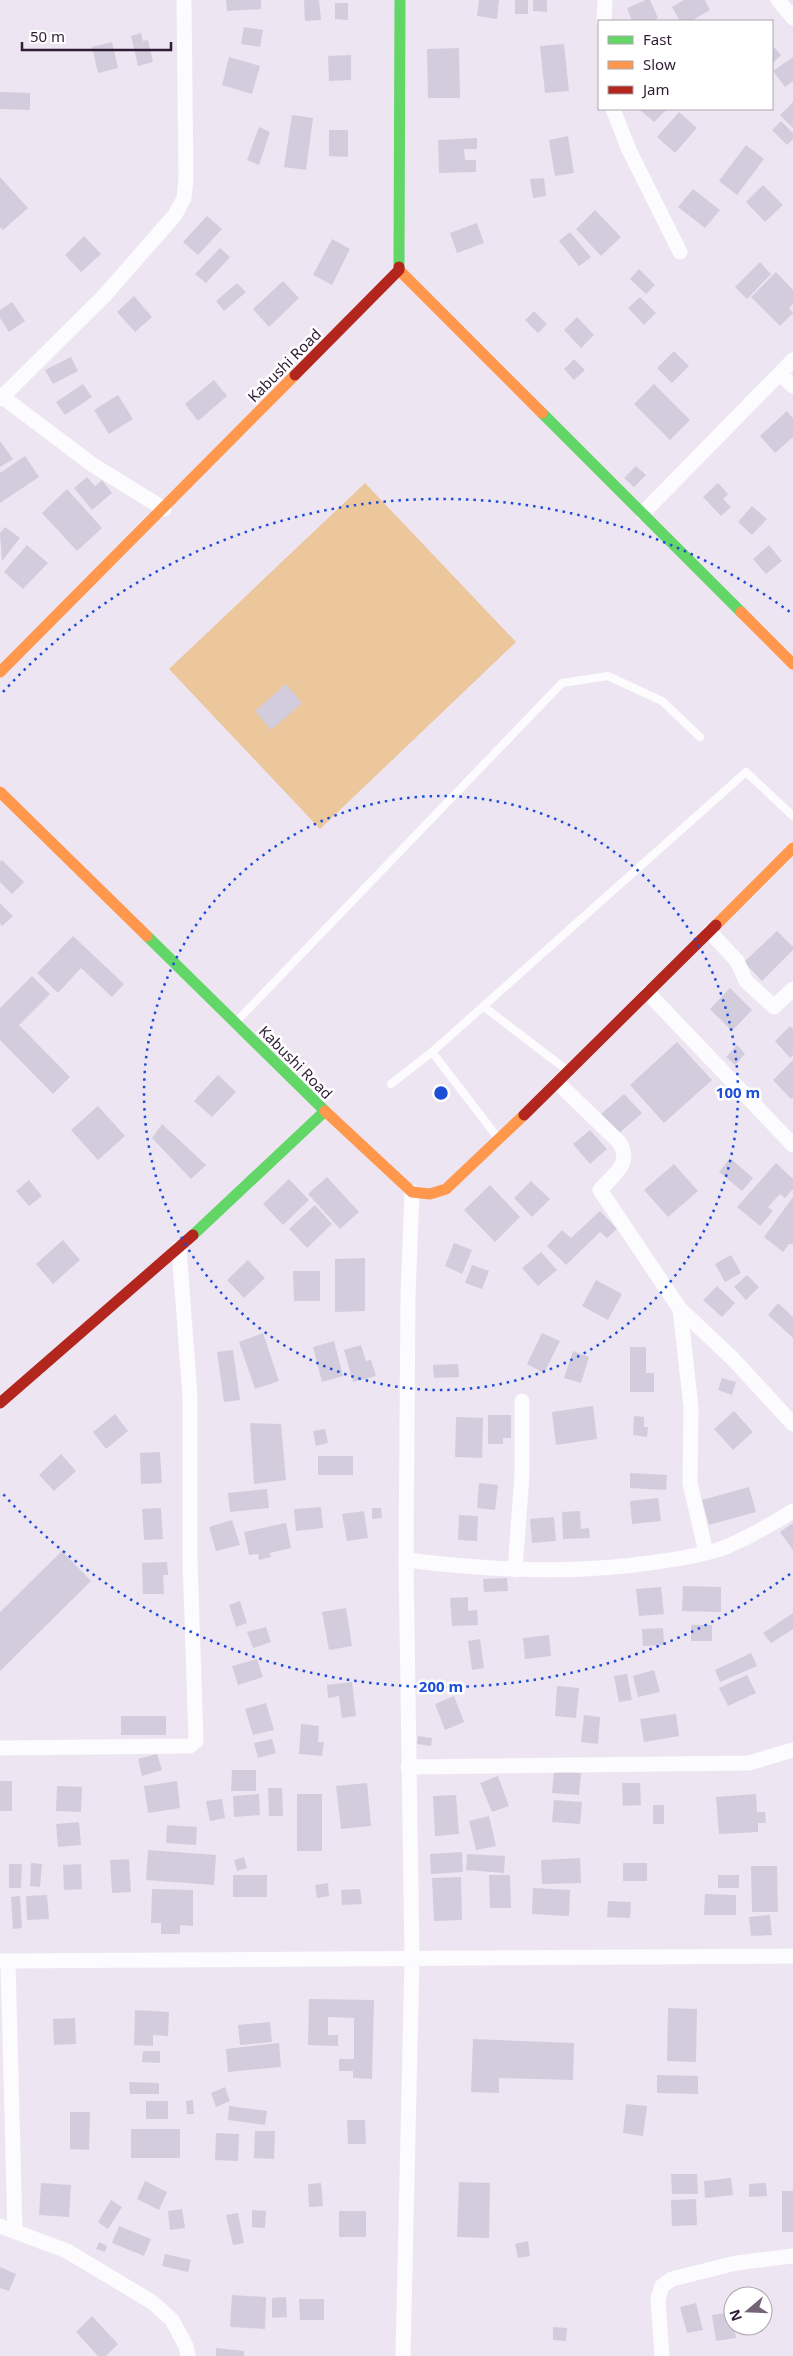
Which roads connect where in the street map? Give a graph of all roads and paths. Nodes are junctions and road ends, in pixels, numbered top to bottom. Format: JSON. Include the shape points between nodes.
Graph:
{"nodes":[{"id":1,"x":184,"y":0,"type":"edge"},
{"id":2,"x":400,"y":0,"type":"edge"},
{"id":3,"x":605,"y":0,"type":"edge"},
{"id":4,"x":778,"y":0,"type":"edge"},
{"id":5,"x":793,"y":18,"type":"edge"},
{"id":6,"x":604,"y":20,"type":"edge"},
{"id":7,"x":613,"y":110,"type":"edge"},
{"id":8,"x":680,"y":252,"type":"dead end"},
{"id":9,"x":399,"y":270,"type":"junction"},
{"id":10,"x":793,"y":360,"type":"edge"},
{"id":11,"x":780,"y":374,"type":"junction"},
{"id":12,"x":793,"y":386,"type":"edge"},
{"id":13,"x":1,"y":397,"type":"edge"},
{"id":14,"x":164,"y":508,"type":"junction"},
{"id":15,"x":642,"y":513,"type":"junction"},
{"id":16,"x":793,"y":664,"type":"edge"},
{"id":17,"x":0,"y":672,"type":"edge"},
{"id":18,"x":700,"y":737,"type":"dead end"},
{"id":19,"x":0,"y":792,"type":"edge"},
{"id":20,"x":793,"y":816,"type":"edge"},
{"id":21,"x":793,"y":848,"type":"edge"},
{"id":22,"x":710,"y":932,"type":"junction"},
{"id":23,"x":793,"y":989,"type":"edge"},
{"id":24,"x":648,"y":993,"type":"junction"},
{"id":25,"x":483,"y":1006,"type":"junction"},
{"id":26,"x":235,"y":1023,"type":"junction"},
{"id":27,"x":432,"y":1052,"type":"junction"},
{"id":28,"x":570,"y":1072,"type":"junction"},
{"id":29,"x":558,"y":1083,"type":"junction"},
{"id":30,"x":391,"y":1084,"type":"dead end"},
{"id":31,"x":325,"y":1111,"type":"junction"},
{"id":32,"x":500,"y":1140,"type":"junction"},
{"id":33,"x":793,"y":1145,"type":"edge"},
{"id":34,"x":412,"y":1192,"type":"junction"},
{"id":35,"x":179,"y":1248,"type":"junction"},
{"id":36,"x":680,"y":1309,"type":"junction"},
{"id":37,"x":522,"y":1401,"type":"dead end"},
{"id":38,"x":0,"y":1403,"type":"edge"},
{"id":39,"x":793,"y":1424,"type":"edge"},
{"id":40,"x":793,"y":1511,"type":"edge"},
{"id":41,"x":706,"y":1553,"type":"junction"},
{"id":42,"x":406,"y":1560,"type":"junction"},
{"id":43,"x":515,"y":1570,"type":"junction"},
{"id":44,"x":0,"y":1748,"type":"edge"},
{"id":45,"x":793,"y":1750,"type":"edge"},
{"id":46,"x":408,"y":1767,"type":"junction"},
{"id":47,"x":793,"y":1956,"type":"edge"},
{"id":48,"x":412,"y":1958,"type":"junction"},
{"id":49,"x":4,"y":1961,"type":"edge"},
{"id":50,"x":0,"y":2226,"type":"edge"},
{"id":51,"x":15,"y":2231,"type":"junction"},
{"id":52,"x":793,"y":2256,"type":"edge"},
{"id":53,"x":188,"y":2356,"type":"edge"},
{"id":54,"x":404,"y":2356,"type":"edge"},
{"id":55,"x":662,"y":2356,"type":"edge"}],
"edges":[{"from":1,"to":13,"type":"street","via":[[184,198],[175,215],[104,296]]},
{"from":2,"to":9,"type":"main road"},
{"from":3,"to":6,"type":"street"},
{"from":4,"to":5,"type":"street"},
{"from":7,"to":8,"type":"street","via":[[629,150]]},
{"from":9,"to":14,"type":"main road","name":"Kabushi Road"},
{"from":9,"to":15,"type":"main road"},
{"from":10,"to":11,"type":"street"},
{"from":11,"to":12,"type":"street"},
{"from":11,"to":15,"type":"street"},
{"from":13,"to":14,"type":"street","via":[[94,465]]},
{"from":14,"to":17,"type":"main road","name":"Kabushi Road"},
{"from":15,"to":16,"type":"main road"},
{"from":18,"to":26,"type":"lane","via":[[662,701],[608,676],[562,683]]},
{"from":19,"to":26,"type":"main road","name":"Kabushi Road"},
{"from":20,"to":25,"type":"lane","via":[[746,772]]},
{"from":21,"to":22,"type":"main road"},
{"from":22,"to":23,"type":"street","via":[[737,961],[746,981],[767,1003],[774,1007]]},
{"from":22,"to":24,"type":"main road"},
{"from":24,"to":28,"type":"main road"},
{"from":24,"to":33,"type":"street"},
{"from":25,"to":27,"type":"lane"},
{"from":25,"to":28,"type":"lane"},
{"from":26,"to":31,"type":"main road","name":"Kabushi Road"},
{"from":27,"to":30,"type":"lane"},
{"from":27,"to":32,"type":"lane"},
{"from":28,"to":29,"type":"main road"},
{"from":29,"to":32,"type":"main road"},
{"from":29,"to":36,"type":"street","via":[[624,1149],[624,1164],[600,1190]]},
{"from":31,"to":34,"type":"main road"},
{"from":31,"to":35,"type":"main road","name":"Kabushi Road"},
{"from":32,"to":34,"type":"main road","via":[[446,1189],[430,1194]]},
{"from":34,"to":42,"type":"street"},
{"from":35,"to":38,"type":"main road","name":"Kabushi Road"},
{"from":35,"to":44,"type":"street","via":[[190,1397],[190,1560],[196,1741],[190,1746]]},
{"from":36,"to":39,"type":"street","via":[[733,1359]]},
{"from":36,"to":41,"type":"street","via":[[691,1407],[690,1483]]},
{"from":37,"to":43,"type":"street","via":[[522,1475]]},
{"from":40,"to":41,"type":"street","via":[[756,1533]]},
{"from":41,"to":43,"type":"street","via":[[628,1566]]},
{"from":42,"to":43,"type":"street"},
{"from":42,"to":46,"type":"street"},
{"from":45,"to":46,"type":"street","via":[[749,1763]]},
{"from":46,"to":48,"type":"street"},
{"from":47,"to":48,"type":"street"},
{"from":48,"to":49,"type":"street"},
{"from":48,"to":54,"type":"street"},
{"from":49,"to":51,"type":"street"},
{"from":50,"to":51,"type":"street"},
{"from":51,"to":53,"type":"street","via":[[67,2251],[152,2302],[172,2320]]},
{"from":52,"to":55,"type":"street","via":[[736,2263],[672,2279],[662,2286],[658,2299]]}]}
